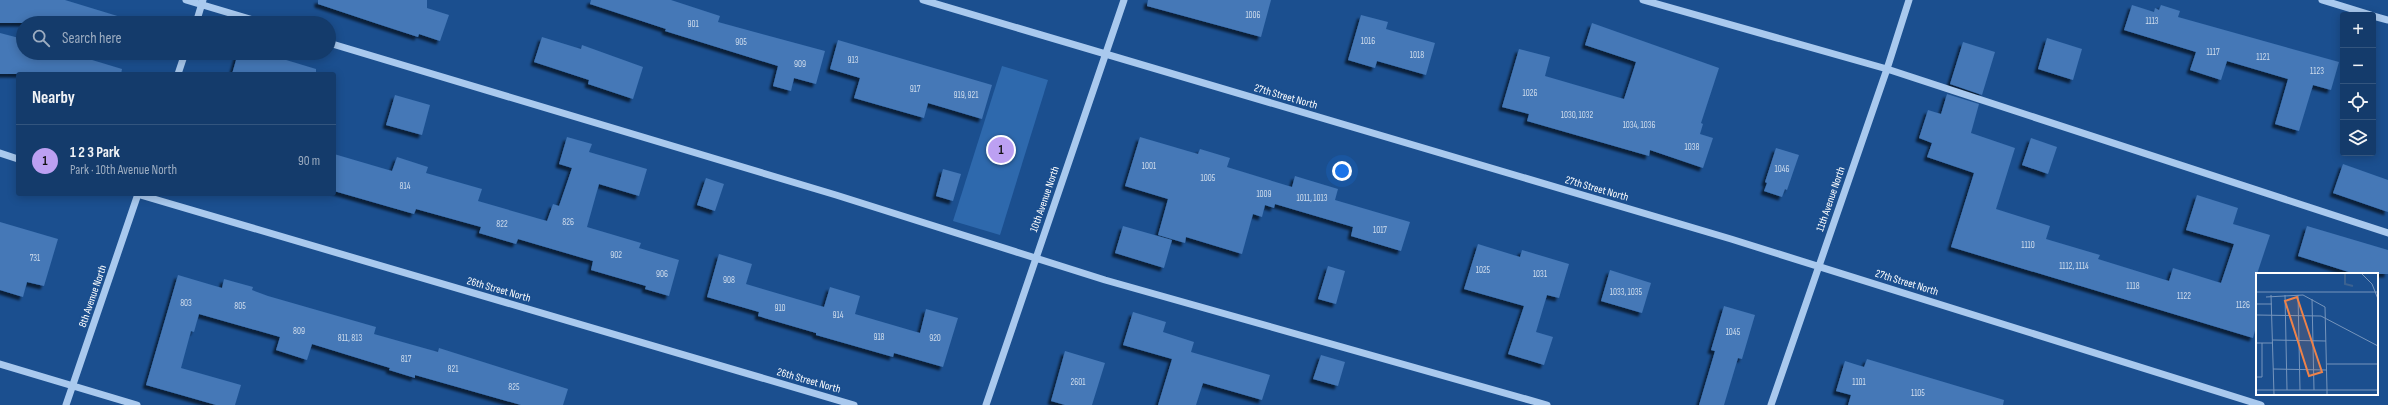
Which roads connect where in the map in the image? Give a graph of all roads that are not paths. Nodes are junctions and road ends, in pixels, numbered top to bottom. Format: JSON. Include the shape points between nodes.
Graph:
{"nodes":[{"id":1,"x":186,"y":0,"type":"edge"},
{"id":2,"x":923,"y":0,"type":"edge"},
{"id":3,"x":1124,"y":0,"type":"edge"},
{"id":4,"x":1643,"y":0,"type":"edge"},
{"id":5,"x":1909,"y":0,"type":"edge"},
{"id":6,"x":2322,"y":0,"type":"edge"},
{"id":7,"x":203,"y":2,"type":"edge"},
{"id":8,"x":2362,"y":12,"type":"edge"},
{"id":9,"x":198,"y":16,"type":"edge"},
{"id":10,"x":243,"y":16,"type":"edge"},
{"id":11,"x":2376,"y":16,"type":"edge"},
{"id":12,"x":2388,"y":20,"type":"edge"},
{"id":13,"x":336,"y":45,"type":"edge"},
{"id":14,"x":1105,"y":54,"type":"junction"},
{"id":15,"x":183,"y":60,"type":"edge"},
{"id":16,"x":1887,"y":69,"type":"junction"},
{"id":17,"x":179,"y":72,"type":"edge"},
{"id":18,"x":0,"y":153,"type":"edge"},
{"id":19,"x":16,"y":158,"type":"edge"},
{"id":20,"x":136,"y":196,"type":"edge"},
{"id":21,"x":144,"y":196,"type":"edge"},
{"id":22,"x":2388,"y":233,"type":"edge"},
{"id":23,"x":1036,"y":258,"type":"junction"},
{"id":24,"x":1818,"y":266,"type":"junction"},
{"id":25,"x":0,"y":364,"type":"edge"},
{"id":26,"x":73,"y":386,"type":"junction"},
{"id":27,"x":66,"y":405,"type":"edge"},
{"id":28,"x":136,"y":405,"type":"edge"},
{"id":29,"x":854,"y":405,"type":"edge"},
{"id":30,"x":986,"y":405,"type":"edge"},
{"id":31,"x":1547,"y":405,"type":"edge"},
{"id":32,"x":1771,"y":405,"type":"edge"},
{"id":33,"x":2262,"y":405,"type":"edge"}],
"edges":[{"from":1,"to":7,"type":"street"},
{"from":2,"to":14,"type":"street","name":"27th Street North"},
{"from":3,"to":14,"type":"street","name":"10th Avenue North"},
{"from":4,"to":16,"type":"street"},
{"from":5,"to":16,"type":"street","name":"11th Avenue North"},
{"from":6,"to":8,"type":"street"},
{"from":7,"to":9,"type":"street"},
{"from":7,"to":10,"type":"street"},
{"from":11,"to":12,"type":"street"},
{"from":13,"to":23,"type":"street","via":[[836,195]]},
{"from":14,"to":23,"type":"street","name":"10th Avenue North"},
{"from":14,"to":24,"type":"street","name":"27th Street North"},
{"from":15,"to":17,"type":"street"},
{"from":16,"to":22,"type":"street"},
{"from":16,"to":24,"type":"street","name":"11th Avenue North"},
{"from":18,"to":19,"type":"street"},
{"from":20,"to":26,"type":"street","name":"8th Avenue North"},
{"from":21,"to":29,"type":"street","name":"26th Street North"},
{"from":23,"to":30,"type":"street","name":"10th Avenue North"},
{"from":23,"to":31,"type":"street","via":[[1113,283]]},
{"from":24,"to":32,"type":"street","name":"11th Avenue North"},
{"from":24,"to":33,"type":"street","name":"27th Street North"},
{"from":25,"to":26,"type":"street"},
{"from":26,"to":27,"type":"street","name":"8th Avenue North"},
{"from":26,"to":28,"type":"street"}]}
